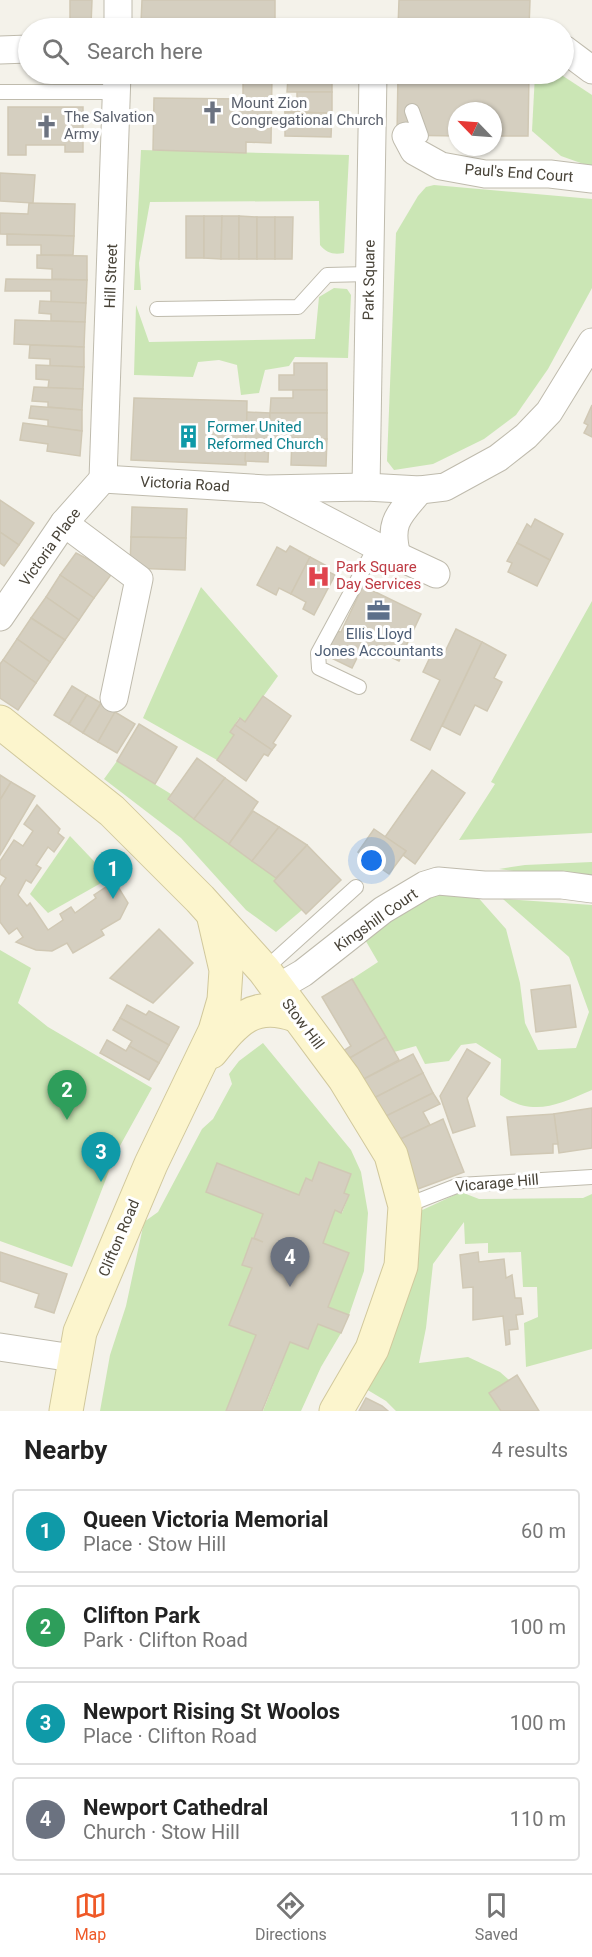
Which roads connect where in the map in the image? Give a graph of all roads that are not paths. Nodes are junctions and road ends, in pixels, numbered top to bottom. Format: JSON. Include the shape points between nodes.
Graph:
{"nodes":[{"id":1,"x":118,"y":0,"type":"edge"},
{"id":2,"x":118,"y":18,"type":"edge"},
{"id":3,"x":18,"y":49,"type":"edge"},
{"id":4,"x":0,"y":50,"type":"edge"},
{"id":5,"x":574,"y":56,"type":"edge"},
{"id":6,"x":592,"y":70,"type":"edge"},
{"id":7,"x":104,"y":84,"type":"edge"},
{"id":8,"x":117,"y":84,"type":"edge"},
{"id":9,"x":372,"y":84,"type":"edge"},
{"id":10,"x":0,"y":92,"type":"edge"},
{"id":11,"x":413,"y":141,"type":"dead end"},
{"id":12,"x":592,"y":179,"type":"edge"},
{"id":13,"x":369,"y":274,"type":"junction"},
{"id":14,"x":157,"y":309,"type":"dead end"},
{"id":15,"x":592,"y":342,"type":"edge"},
{"id":16,"x":103,"y":479,"type":"junction"},
{"id":17,"x":366,"y":487,"type":"junction"},
{"id":18,"x":266,"y":489,"type":"junction"},
{"id":19,"x":432,"y":489,"type":"junction"},
{"id":20,"x":64,"y":523,"type":"junction"},
{"id":21,"x":386,"y":551,"type":"junction"},
{"id":22,"x":436,"y":574,"type":"dead end"},
{"id":23,"x":0,"y":617,"type":"edge"},
{"id":24,"x":360,"y":687,"type":"dead end"},
{"id":25,"x":114,"y":698,"type":"dead end"},
{"id":26,"x":0,"y":722,"type":"edge"},
{"id":27,"x":356,"y":887,"type":"dead end"},
{"id":28,"x":592,"y":889,"type":"edge"},
{"id":29,"x":214,"y":918,"type":"junction"},
{"id":30,"x":270,"y":979,"type":"junction"},
{"id":31,"x":296,"y":1016,"type":"junction"},
{"id":32,"x":194,"y":1072,"type":"junction"},
{"id":33,"x":592,"y":1177,"type":"edge"},
{"id":34,"x":405,"y":1206,"type":"junction"},
{"id":35,"x":0,"y":1347,"type":"edge"},
{"id":36,"x":73,"y":1358,"type":"junction"},
{"id":37,"x":66,"y":1411,"type":"edge"},
{"id":38,"x":336,"y":1411,"type":"edge"}],
"edges":[{"from":1,"to":2,"type":"street"},
{"from":3,"to":4,"type":"street"},
{"from":5,"to":6,"type":"street"},
{"from":7,"to":10,"type":"lane"},
{"from":8,"to":16,"type":"street","name":"Hill Street"},
{"from":9,"to":13,"type":"street","name":"Park Square"},
{"from":11,"to":12,"type":"street","name":"Paul's End Court","via":[[441,166],[484,174],[550,174]]},
{"from":13,"to":14,"type":"lane","via":[[327,275],[298,307]]},
{"from":13,"to":17,"type":"street","name":"Park Square"},
{"from":15,"to":19,"type":"street","via":[[549,412],[526,436],[498,458]]},
{"from":16,"to":18,"type":"street","name":"Victoria Road"},
{"from":16,"to":20,"type":"street","name":"Victoria Place"},
{"from":17,"to":18,"type":"street","name":"Victoria Road"},
{"from":17,"to":19,"type":"street","name":"Victoria Road"},
{"from":18,"to":21,"type":"street","name":"Victoria Road"},
{"from":19,"to":21,"type":"street","via":[[395,522]]},
{"from":20,"to":23,"type":"street","name":"Victoria Place"},
{"from":20,"to":25,"type":"street","via":[[139,579]]},
{"from":21,"to":22,"type":"street","name":"Victoria Road"},
{"from":21,"to":24,"type":"lane","via":[[318,653],[319,668]]},
{"from":26,"to":29,"type":"street","name":"Stow Hill","via":[[112,811]]},
{"from":27,"to":30,"type":"lane"},
{"from":28,"to":30,"type":"street","name":"Kingshill Court","via":[[438,881],[383,910],[303,973]]},
{"from":29,"to":30,"type":"street","name":"Stow Hill"},
{"from":29,"to":32,"type":"street","name":"Clifton Road","via":[[226,970],[224,1000],[215,1030]]},
{"from":30,"to":31,"type":"street","name":"Stow Hill"},
{"from":31,"to":32,"type":"street","name":"Clifton Road","via":[[268,1008],[248,1014]]},
{"from":31,"to":34,"type":"street","name":"Stow Hill","via":[[344,1078],[391,1155]]},
{"from":32,"to":36,"type":"street","name":"Clifton Road","via":[[151,1164],[80,1332]]},
{"from":33,"to":34,"type":"lane","name":"Vicarage Hill","via":[[459,1185]]},
{"from":34,"to":38,"type":"street","name":"Stow Hill","via":[[401,1266],[372,1349]]},
{"from":35,"to":36,"type":"street"},
{"from":36,"to":37,"type":"street","name":"Clifton Road"}]}
